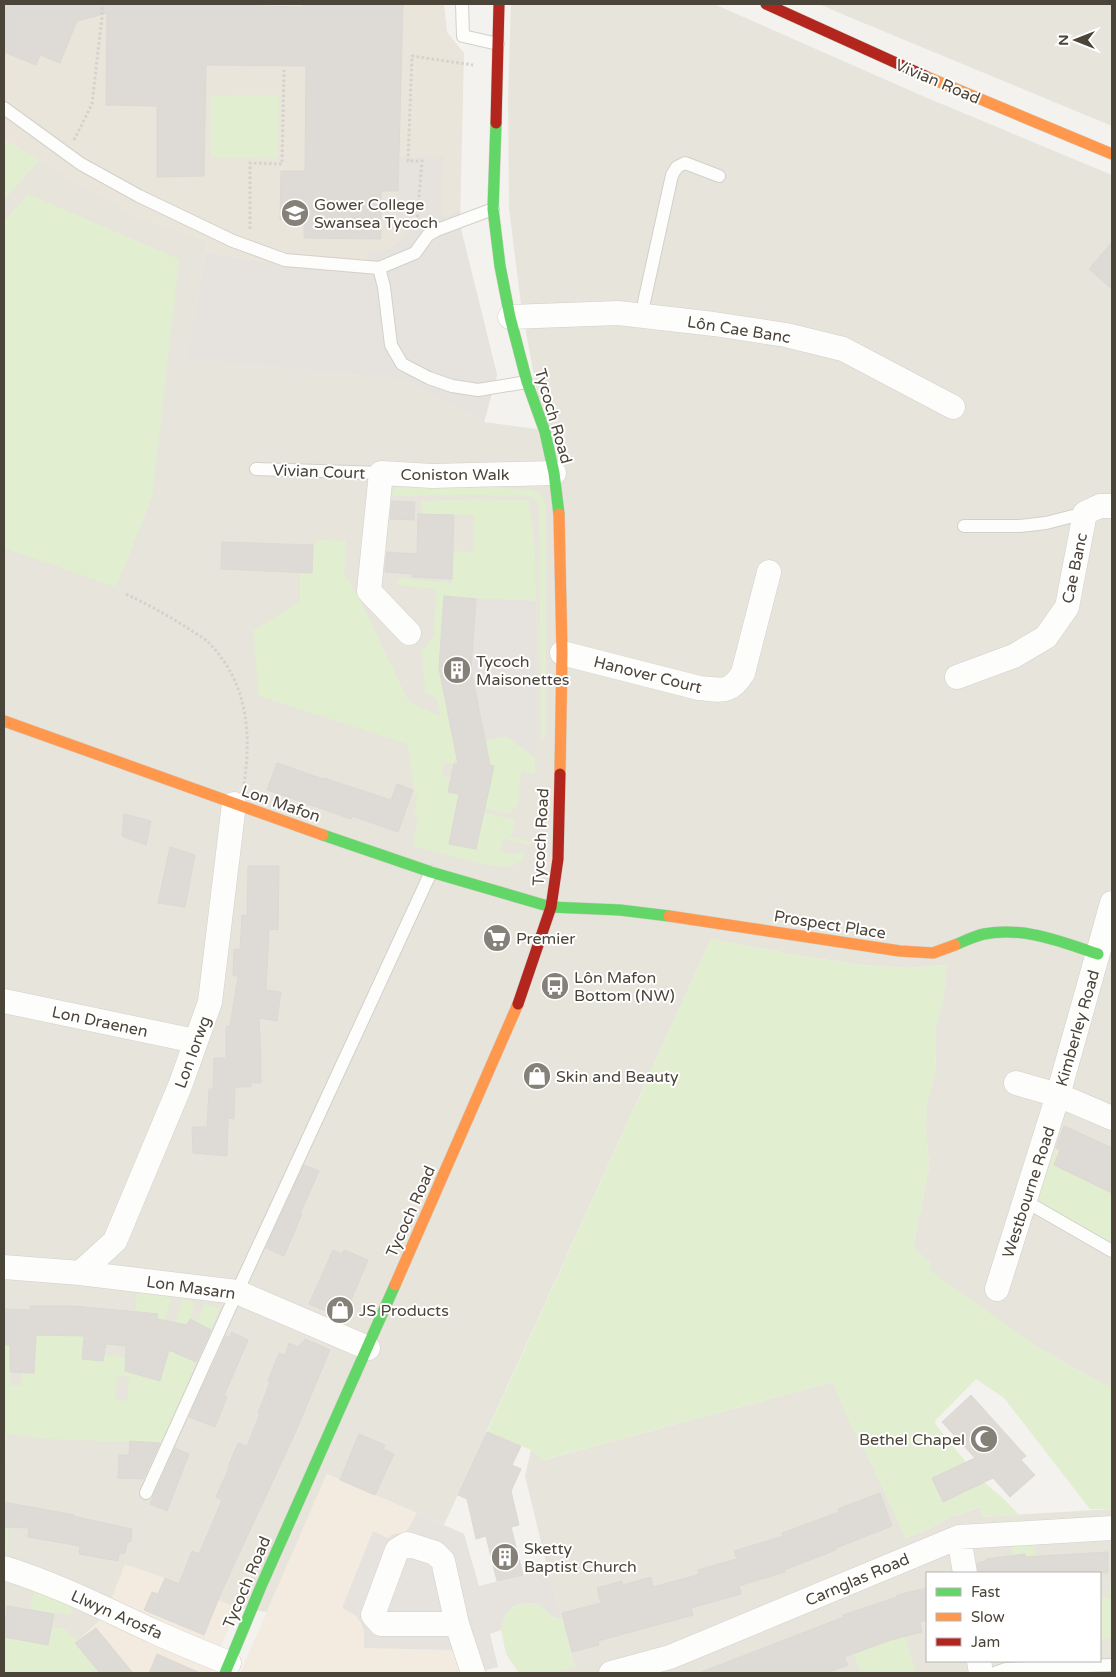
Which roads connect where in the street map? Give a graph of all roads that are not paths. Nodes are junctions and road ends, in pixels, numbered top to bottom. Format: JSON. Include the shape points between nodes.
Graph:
{"nodes":[{"id":1,"x":462,"y":4,"type":"edge"},
{"id":2,"x":500,"y":4,"type":"edge"},
{"id":3,"x":766,"y":4,"type":"edge"},
{"id":4,"x":498,"y":44,"type":"junction"},
{"id":5,"x":4,"y":108,"type":"edge"},
{"id":6,"x":1112,"y":154,"type":"edge"},
{"id":7,"x":719,"y":176,"type":"dead end"},
{"id":8,"x":493,"y":209,"type":"junction"},
{"id":9,"x":379,"y":268,"type":"junction"},
{"id":10,"x":641,"y":316,"type":"junction"},
{"id":11,"x":510,"y":318,"type":"junction"},
{"id":12,"x":527,"y":382,"type":"junction"},
{"id":13,"x":953,"y":407,"type":"dead end"},
{"id":14,"x":256,"y":469,"type":"dead end"},
{"id":15,"x":381,"y":473,"type":"junction"},
{"id":16,"x":554,"y":473,"type":"junction"},
{"id":17,"x":1112,"y":506,"type":"edge"},
{"id":18,"x":1085,"y":513,"type":"junction"},
{"id":19,"x":964,"y":526,"type":"dead end"},
{"id":20,"x":769,"y":572,"type":"dead end"},
{"id":21,"x":409,"y":633,"type":"dead end"},
{"id":22,"x":562,"y":652,"type":"junction"},
{"id":23,"x":957,"y":676,"type":"dead end"},
{"id":24,"x":4,"y":722,"type":"edge"},
{"id":25,"x":234,"y":804,"type":"junction"},
{"id":26,"x":431,"y":872,"type":"junction"},
{"id":27,"x":1112,"y":903,"type":"edge"},
{"id":28,"x":551,"y":907,"type":"junction"},
{"id":29,"x":1098,"y":954,"type":"junction"},
{"id":30,"x":4,"y":1001,"type":"edge"},
{"id":31,"x":196,"y":1041,"type":"junction"},
{"id":32,"x":1016,"y":1083,"type":"dead end"},
{"id":33,"x":1058,"y":1095,"type":"junction"},
{"id":34,"x":1112,"y":1118,"type":"edge"},
{"id":35,"x":1025,"y":1201,"type":"junction"},
{"id":36,"x":1112,"y":1251,"type":"edge"},
{"id":37,"x":4,"y":1267,"type":"edge"},
{"id":38,"x":80,"y":1273,"type":"junction"},
{"id":39,"x":997,"y":1289,"type":"dead end"},
{"id":40,"x":237,"y":1292,"type":"junction"},
{"id":41,"x":368,"y":1348,"type":"junction"},
{"id":42,"x":146,"y":1493,"type":"dead end"},
{"id":43,"x":1112,"y":1528,"type":"edge"},
{"id":44,"x":958,"y":1537,"type":"junction"},
{"id":45,"x":4,"y":1568,"type":"edge"},
{"id":46,"x":965,"y":1572,"type":"edge"},
{"id":47,"x":457,"y":1624,"type":"dead end"},
{"id":48,"x":1112,"y":1665,"type":"edge"},
{"id":49,"x":227,"y":1668,"type":"edge"},
{"id":50,"x":473,"y":1673,"type":"edge"},
{"id":51,"x":611,"y":1673,"type":"edge"},
{"id":52,"x":996,"y":1673,"type":"edge"}],
"edges":[{"from":1,"to":4,"type":"lane","via":[[463,36]]},
{"from":2,"to":4,"type":"street","name":"Tycoch Road"},
{"from":3,"to":6,"type":"street","name":"Vivian Road","via":[[898,64]]},
{"from":4,"to":8,"type":"street","name":"Tycoch Road"},
{"from":5,"to":9,"type":"lane","via":[[81,164],[233,241],[285,260]]},
{"from":7,"to":10,"type":"lane","via":[[686,163],[677,167],[672,175]]},
{"from":8,"to":9,"type":"lane","via":[[428,235],[414,253]]},
{"from":8,"to":11,"type":"street","name":"Tycoch Road"},
{"from":9,"to":12,"type":"lane","via":[[391,345],[402,364],[452,386],[478,390]]},
{"from":10,"to":11,"type":"street","name":"Lôn Cae Banc","via":[[618,313]]},
{"from":10,"to":13,"type":"street","name":"Lôn Cae Banc","via":[[786,335],[843,349]]},
{"from":11,"to":12,"type":"street","name":"Tycoch Road"},
{"from":12,"to":16,"type":"street","name":"Tycoch Road","via":[[545,432]]},
{"from":14,"to":15,"type":"lane","name":"Vivian Court"},
{"from":15,"to":16,"type":"street","name":"Coniston Walk","via":[[432,476]]},
{"from":15,"to":21,"type":"street","name":"Coniston Walk","via":[[369,591]]},
{"from":16,"to":22,"type":"street","name":"Tycoch Road","via":[[560,523]]},
{"from":17,"to":18,"type":"street","name":"Cae Banc","via":[[1100,506]]},
{"from":18,"to":19,"type":"lane","via":[[1020,526]]},
{"from":18,"to":23,"type":"street","name":"Cae Banc","via":[[1067,607],[1046,638],[1014,656]]},
{"from":20,"to":22,"type":"street","name":"Hanover Court","via":[[743,673],[735,686],[722,690],[700,688]]},
{"from":22,"to":28,"type":"street","name":"Tycoch Road","via":[[558,859]]},
{"from":24,"to":25,"type":"street","name":"Lon Mafon"},
{"from":25,"to":26,"type":"street","name":"Lon Mafon"},
{"from":25,"to":31,"type":"street","name":"Lon Iorwg","via":[[210,1002]]},
{"from":26,"to":28,"type":"street","name":"Lon Mafon"},
{"from":26,"to":40,"type":"lane"},
{"from":27,"to":29,"type":"street","name":"Kimberley Road"},
{"from":28,"to":29,"type":"street","name":"Prospect Place","via":[[620,910],[925,953],[983,934],[1007,931],[1049,938]]},
{"from":28,"to":41,"type":"street","name":"Tycoch Road","via":[[520,998]]},
{"from":29,"to":33,"type":"street","name":"Kimberley Road"},
{"from":30,"to":31,"type":"street","name":"Lon Draenen"},
{"from":31,"to":38,"type":"street","name":"Lon Iorwg","via":[[115,1240]]},
{"from":32,"to":33,"type":"street"},
{"from":33,"to":34,"type":"street"},
{"from":33,"to":35,"type":"street","name":"Westbourne Road"},
{"from":35,"to":36,"type":"lane"},
{"from":35,"to":39,"type":"street","name":"Westbourne Road"},
{"from":37,"to":38,"type":"street","name":"Lon Masarn"},
{"from":38,"to":40,"type":"street","name":"Lon Masarn"},
{"from":40,"to":41,"type":"street","name":"Lon Masarn"},
{"from":40,"to":42,"type":"lane"},
{"from":41,"to":49,"type":"street","name":"Tycoch Road"},
{"from":43,"to":44,"type":"street","name":"Carnglas Road"},
{"from":44,"to":46,"type":"street"},
{"from":44,"to":51,"type":"street","name":"Carnglas Road","via":[[670,1657]]},
{"from":45,"to":49,"type":"street","name":"Llwyn Arosfa","via":[[74,1594]]},
{"from":47,"to":50,"type":"street"},
{"from":48,"to":52,"type":"lane","via":[[1006,1669]]}]}
